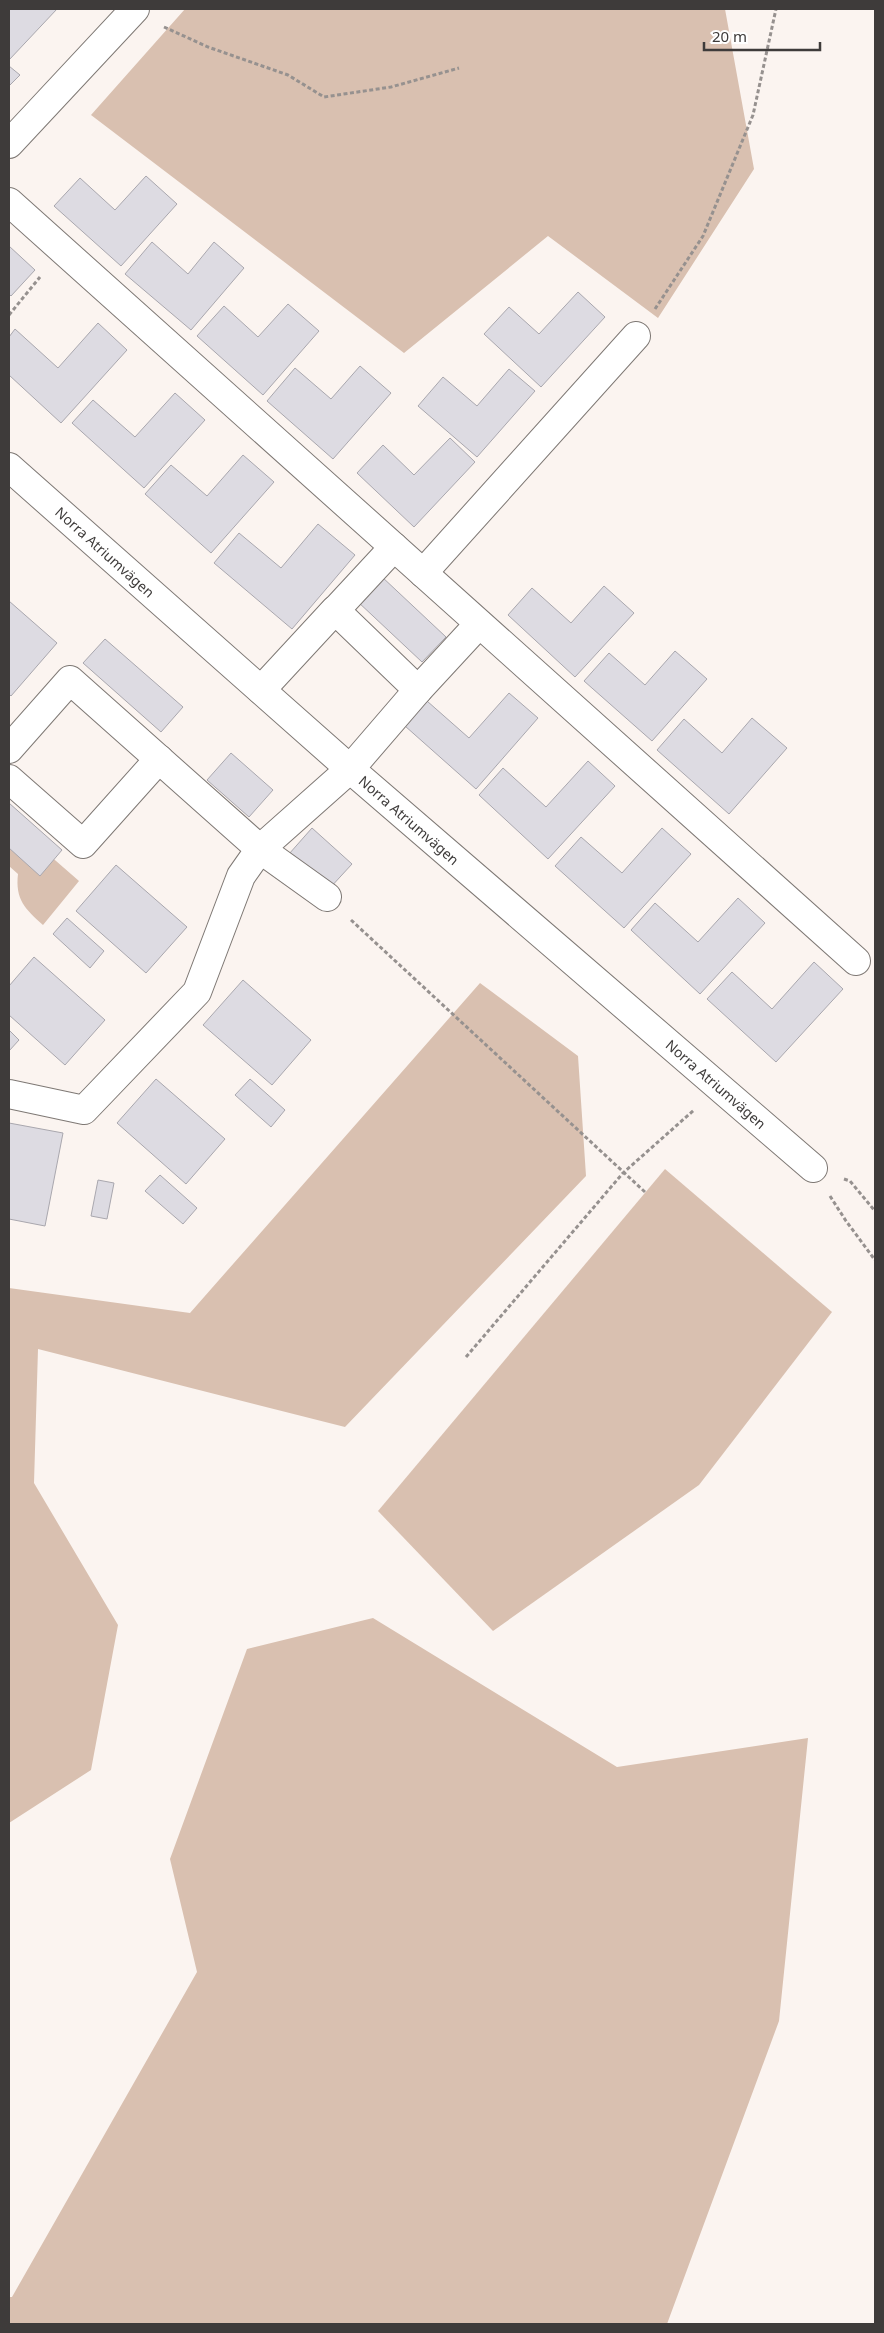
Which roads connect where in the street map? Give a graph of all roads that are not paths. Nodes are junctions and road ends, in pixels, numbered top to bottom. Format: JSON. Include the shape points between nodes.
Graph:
{"nodes":[{"id":1,"x":132,"y":10,"type":"edge"},
{"id":2,"x":9,"y":144,"type":"edge"},
{"id":3,"x":9,"y":202,"type":"edge"},
{"id":4,"x":636,"y":336,"type":"road end"},
{"id":5,"x":9,"y":467,"type":"edge"},
{"id":6,"x":394,"y":547,"type":"junction"},
{"id":7,"x":423,"y":573,"type":"junction"},
{"id":8,"x":330,"y":616,"type":"junction"},
{"id":9,"x":479,"y":624,"type":"junction"},
{"id":10,"x":261,"y":690,"type":"junction"},
{"id":11,"x":418,"y":690,"type":"junction"},
{"id":12,"x":13,"y":737,"type":"edge"},
{"id":13,"x":158,"y":758,"type":"junction"},
{"id":14,"x":350,"y":769,"type":"junction"},
{"id":15,"x":9,"y":779,"type":"edge"},
{"id":16,"x":260,"y":849,"type":"junction"},
{"id":17,"x":327,"y":897,"type":"road end"},
{"id":18,"x":856,"y":961,"type":"dead end"},
{"id":19,"x":9,"y":1094,"type":"edge"},
{"id":20,"x":813,"y":1168,"type":"road end"}],
"edges":[{"from":1,"to":2,"type":"street"},
{"from":3,"to":6,"type":"street"},
{"from":4,"to":7,"type":"street"},
{"from":5,"to":10,"type":"street","name":"Norra Atriumvägen"},
{"from":6,"to":7,"type":"street"},
{"from":6,"to":8,"type":"street"},
{"from":7,"to":9,"type":"street"},
{"from":8,"to":10,"type":"street"},
{"from":8,"to":11,"type":"street","via":[[336,610]]},
{"from":9,"to":11,"type":"street"},
{"from":9,"to":18,"type":"street"},
{"from":10,"to":14,"type":"street","name":"Norra Atriumvägen"},
{"from":11,"to":14,"type":"street"},
{"from":12,"to":13,"type":"street","via":[[70,680]]},
{"from":13,"to":15,"type":"street","via":[[83,844]]},
{"from":13,"to":16,"type":"street"},
{"from":14,"to":16,"type":"street"},
{"from":14,"to":20,"type":"street","name":"Norra Atriumvägen"},
{"from":16,"to":17,"type":"street"},
{"from":16,"to":19,"type":"street","via":[[241,876],[197,992],[84,1110]]}]}
